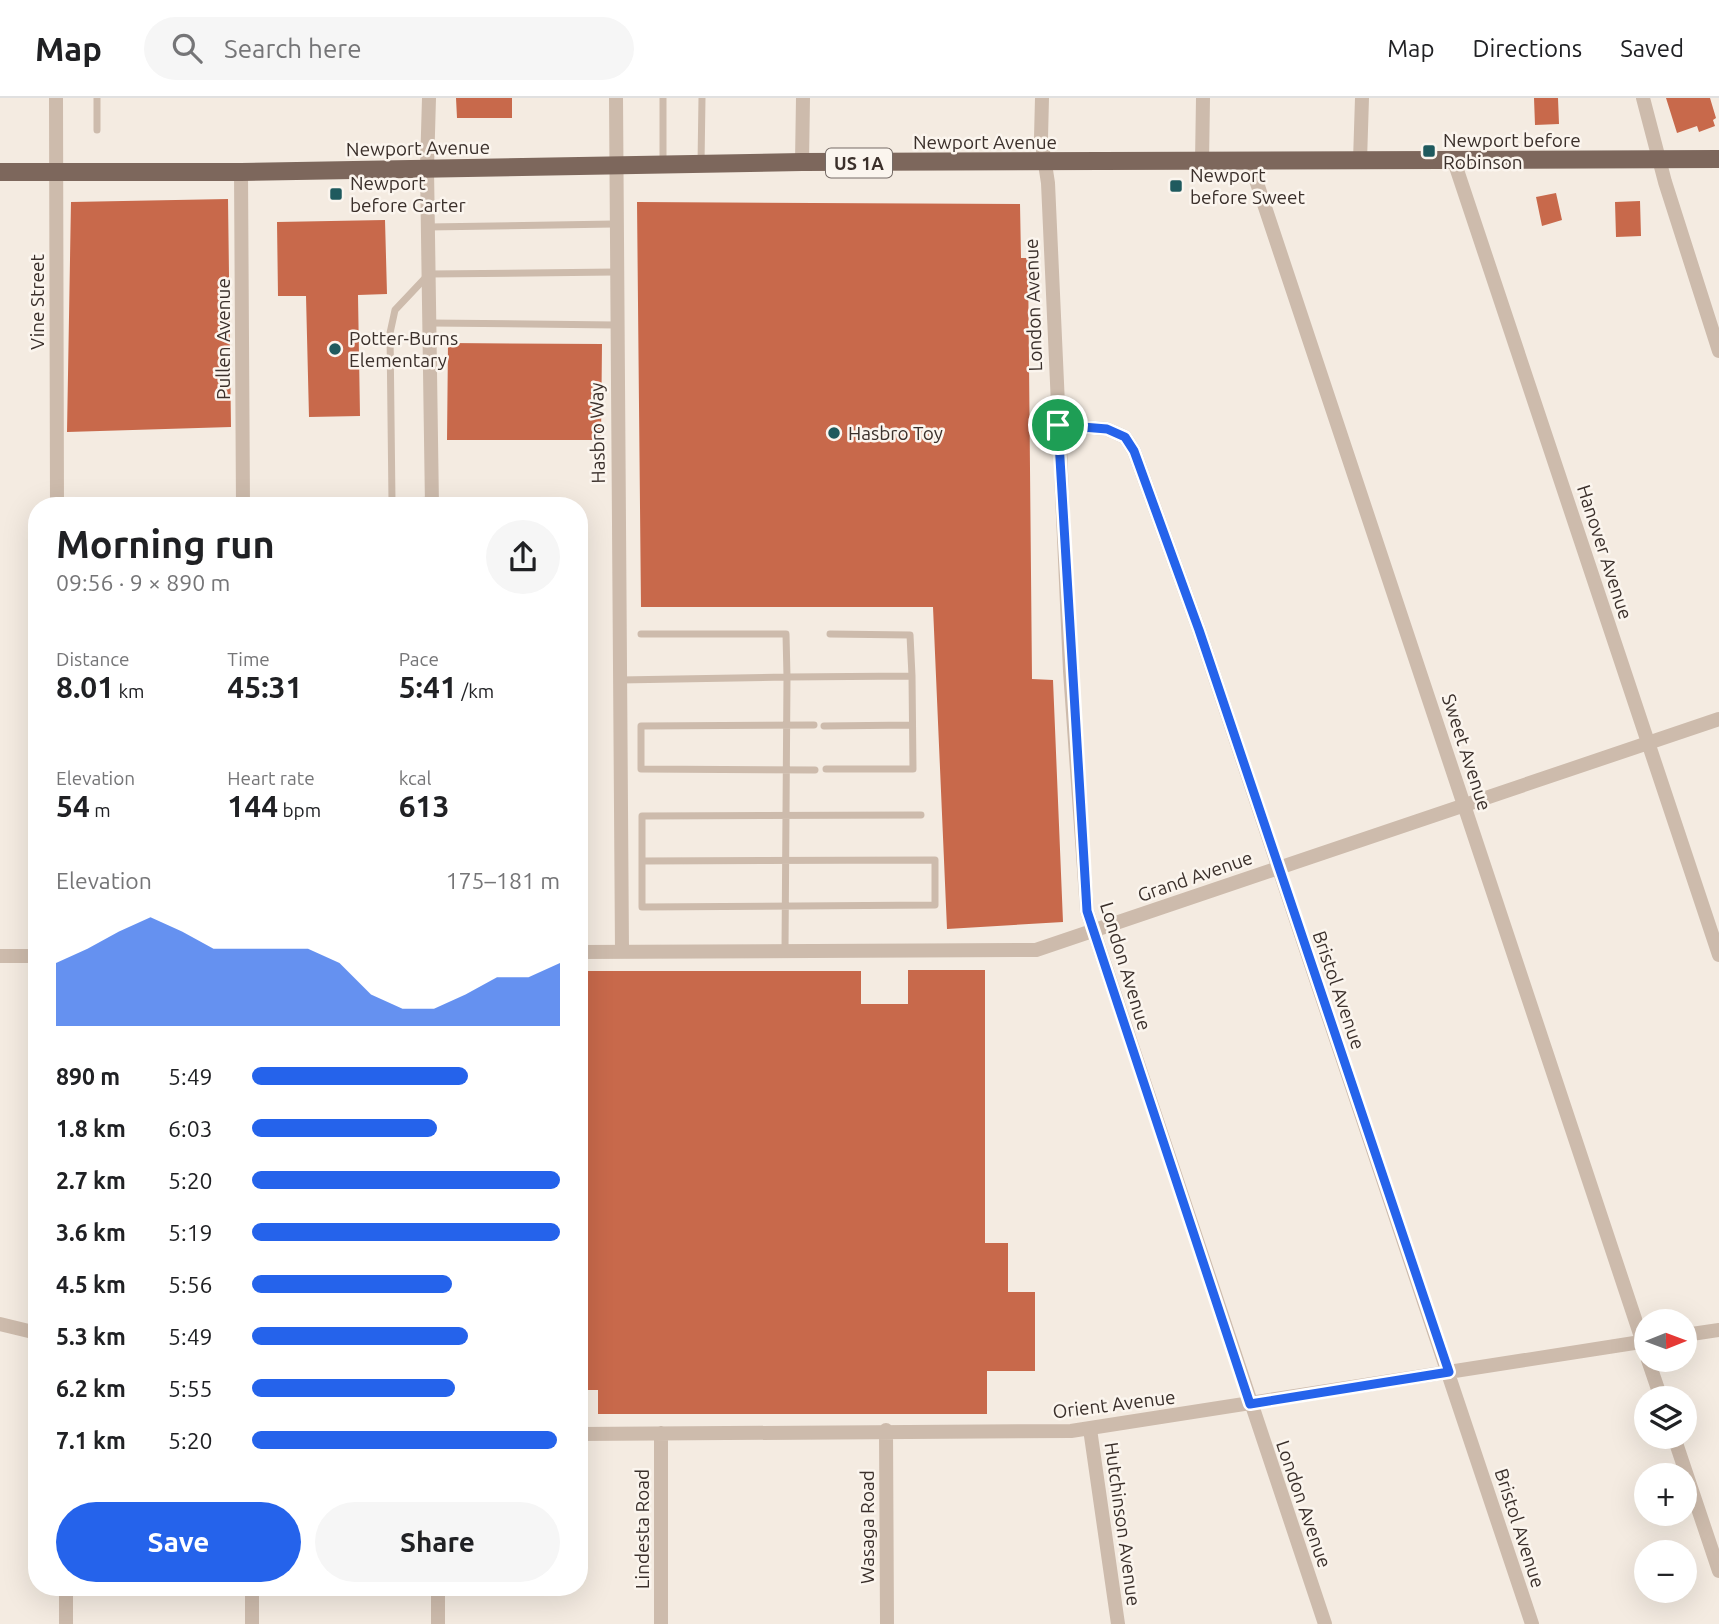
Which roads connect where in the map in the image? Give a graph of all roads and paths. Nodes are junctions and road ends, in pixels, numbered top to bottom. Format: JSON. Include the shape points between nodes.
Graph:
{"nodes":[{"id":1,"x":56,"y":98,"type":"edge"},
{"id":2,"x":97,"y":98,"type":"edge"},
{"id":3,"x":429,"y":98,"type":"edge"},
{"id":4,"x":616,"y":98,"type":"edge"},
{"id":5,"x":663,"y":98,"type":"edge"},
{"id":6,"x":702,"y":98,"type":"edge"},
{"id":7,"x":803,"y":98,"type":"edge"},
{"id":8,"x":1042,"y":98,"type":"edge"},
{"id":9,"x":1203,"y":98,"type":"edge"},
{"id":10,"x":1362,"y":98,"type":"edge"},
{"id":11,"x":1643,"y":98,"type":"edge"},
{"id":12,"x":97,"y":130,"type":"dead end"},
{"id":13,"x":1719,"y":159,"type":"edge"},
{"id":14,"x":1662,"y":160,"type":"junction"},
{"id":15,"x":1360,"y":161,"type":"junction"},
{"id":16,"x":1454,"y":161,"type":"junction"},
{"id":17,"x":802,"y":162,"type":"junction"},
{"id":18,"x":1202,"y":162,"type":"junction"},
{"id":19,"x":1250,"y":162,"type":"junction"},
{"id":20,"x":1045,"y":163,"type":"junction"},
{"id":21,"x":663,"y":165,"type":"junction"},
{"id":22,"x":701,"y":165,"type":"junction"},
{"id":23,"x":614,"y":166,"type":"junction"},
{"id":24,"x":427,"y":168,"type":"junction"},
{"id":25,"x":0,"y":172,"type":"edge"},
{"id":26,"x":55,"y":172,"type":"junction"},
{"id":27,"x":241,"y":172,"type":"junction"},
{"id":28,"x":614,"y":225,"type":"junction"},
{"id":29,"x":428,"y":227,"type":"junction"},
{"id":30,"x":615,"y":272,"type":"junction"},
{"id":31,"x":429,"y":274,"type":"junction"},
{"id":32,"x":430,"y":323,"type":"junction"},
{"id":33,"x":615,"y":325,"type":"junction"},
{"id":34,"x":1719,"y":351,"type":"edge"},
{"id":35,"x":1058,"y":425,"type":"junction"},
{"id":36,"x":57,"y":497,"type":"edge"},
{"id":37,"x":243,"y":497,"type":"edge"},
{"id":38,"x":392,"y":497,"type":"edge"},
{"id":39,"x":432,"y":497,"type":"edge"},
{"id":40,"x":640,"y":634,"type":"dead end"},
{"id":41,"x":830,"y":634,"type":"dead end"},
{"id":42,"x":912,"y":676,"type":"junction"},
{"id":43,"x":787,"y":677,"type":"junction"},
{"id":44,"x":619,"y":680,"type":"junction"},
{"id":45,"x":1719,"y":719,"type":"edge"},
{"id":46,"x":912,"y":724,"type":"junction"},
{"id":47,"x":787,"y":725,"type":"junction"},
{"id":48,"x":814,"y":725,"type":"dead end"},
{"id":49,"x":824,"y":726,"type":"dead end"},
{"id":50,"x":1648,"y":742,"type":"junction"},
{"id":51,"x":826,"y":769,"type":"dead end"},
{"id":52,"x":788,"y":770,"type":"junction"},
{"id":53,"x":815,"y":770,"type":"dead end"},
{"id":54,"x":1464,"y":806,"type":"junction"},
{"id":55,"x":921,"y":815,"type":"dead end"},
{"id":56,"x":787,"y":816,"type":"junction"},
{"id":57,"x":642,"y":861,"type":"junction"},
{"id":58,"x":786,"y":862,"type":"junction"},
{"id":59,"x":1278,"y":868,"type":"junction"},
{"id":60,"x":786,"y":906,"type":"junction"},
{"id":61,"x":1091,"y":931,"type":"junction"},
{"id":62,"x":622,"y":951,"type":"junction"},
{"id":63,"x":785,"y":951,"type":"junction"},
{"id":64,"x":588,"y":952,"type":"edge"},
{"id":65,"x":1719,"y":955,"type":"edge"},
{"id":66,"x":0,"y":956,"type":"edge"},
{"id":67,"x":28,"y":956,"type":"edge"},
{"id":68,"x":1634,"y":1313,"type":"edge"},
{"id":69,"x":0,"y":1324,"type":"edge"},
{"id":70,"x":1719,"y":1330,"type":"edge"},
{"id":71,"x":28,"y":1331,"type":"edge"},
{"id":72,"x":1698,"y":1333,"type":"edge"},
{"id":73,"x":1634,"y":1347,"type":"edge"},
{"id":74,"x":1449,"y":1372,"type":"junction"},
{"id":75,"x":1250,"y":1404,"type":"junction"},
{"id":76,"x":1090,"y":1429,"type":"junction"},
{"id":77,"x":886,"y":1430,"type":"junction"},
{"id":78,"x":661,"y":1433,"type":"junction"},
{"id":79,"x":588,"y":1434,"type":"edge"},
{"id":80,"x":1678,"y":1449,"type":"edge"},
{"id":81,"x":1719,"y":1571,"type":"edge"},
{"id":82,"x":66,"y":1596,"type":"edge"},
{"id":83,"x":252,"y":1596,"type":"edge"},
{"id":84,"x":438,"y":1596,"type":"edge"},
{"id":85,"x":66,"y":1624,"type":"edge"},
{"id":86,"x":252,"y":1624,"type":"edge"},
{"id":87,"x":438,"y":1624,"type":"edge"},
{"id":88,"x":661,"y":1624,"type":"edge"},
{"id":89,"x":887,"y":1624,"type":"edge"},
{"id":90,"x":1118,"y":1624,"type":"edge"},
{"id":91,"x":1325,"y":1624,"type":"edge"},
{"id":92,"x":1532,"y":1624,"type":"edge"}],
"edges":[{"from":1,"to":26,"type":"street","name":"Vine Street"},
{"from":2,"to":12,"type":"lane"},
{"from":3,"to":24,"type":"street"},
{"from":4,"to":23,"type":"street","name":"Hasbro Way"},
{"from":5,"to":21,"type":"lane"},
{"from":6,"to":22,"type":"lane"},
{"from":7,"to":17,"type":"street"},
{"from":8,"to":20,"type":"street","name":"London Avenue"},
{"from":9,"to":18,"type":"street"},
{"from":10,"to":15,"type":"street"},
{"from":11,"to":14,"type":"street"},
{"from":13,"to":14,"type":"main road","name":"Newport Avenue","number":"US 1A"},
{"from":14,"to":16,"type":"main road","name":"Newport Avenue","number":"US 1A"},
{"from":14,"to":34,"type":"street"},
{"from":15,"to":16,"type":"main road","name":"Newport Avenue","number":"US 1A"},
{"from":15,"to":19,"type":"main road","name":"Newport Avenue","number":"US 1A"},
{"from":16,"to":50,"type":"street","name":"Hanover Avenue"},
{"from":17,"to":20,"type":"main road","name":"Newport Avenue","number":"US 1A"},
{"from":17,"to":22,"type":"main road","name":"Newport Avenue","number":"US 1A"},
{"from":18,"to":19,"type":"main road","name":"Newport Avenue","number":"US 1A"},
{"from":18,"to":20,"type":"main road","name":"Newport Avenue","number":"US 1A"},
{"from":19,"to":54,"type":"street","name":"Sweet Avenue"},
{"from":20,"to":35,"type":"street","name":"London Avenue"},
{"from":21,"to":22,"type":"main road","name":"Newport Avenue","number":"US 1A"},
{"from":21,"to":23,"type":"main road","name":"Newport Avenue","number":"US 1A"},
{"from":23,"to":24,"type":"main road","name":"Newport Avenue","number":"US 1A"},
{"from":23,"to":28,"type":"street","name":"Hasbro Way"},
{"from":24,"to":27,"type":"main road","name":"Newport Avenue","number":"US 1A"},
{"from":24,"to":29,"type":"street"},
{"from":25,"to":26,"type":"main road","name":"Newport Avenue","number":"US 1A"},
{"from":26,"to":27,"type":"main road","name":"Newport Avenue","number":"US 1A"},
{"from":26,"to":36,"type":"street","name":"Vine Street"},
{"from":27,"to":37,"type":"street","name":"Pullen Avenue"},
{"from":28,"to":29,"type":"lane"},
{"from":28,"to":30,"type":"street","name":"Hasbro Way"},
{"from":29,"to":31,"type":"street"},
{"from":30,"to":31,"type":"lane"},
{"from":30,"to":33,"type":"street","name":"Hasbro Way"},
{"from":31,"to":32,"type":"street"},
{"from":31,"to":38,"type":"lane","via":[[392,319]]},
{"from":32,"to":33,"type":"lane"},
{"from":32,"to":39,"type":"street"},
{"from":33,"to":44,"type":"street","name":"Hasbro Way"},
{"from":35,"to":59,"type":"street","name":"Bristol Avenue","via":[[1107,429],[1125,437],[1134,451]]},
{"from":35,"to":61,"type":"street","name":"London Avenue"},
{"from":40,"to":43,"type":"lane","via":[[786,634]]},
{"from":41,"to":42,"type":"lane","via":[[910,635]]},
{"from":42,"to":43,"type":"lane"},
{"from":42,"to":46,"type":"lane"},
{"from":43,"to":44,"type":"lane"},
{"from":43,"to":47,"type":"lane"},
{"from":44,"to":62,"type":"street","name":"Hasbro Way"},
{"from":45,"to":50,"type":"street","name":"Grand Avenue"},
{"from":46,"to":49,"type":"lane"},
{"from":46,"to":51,"type":"lane","via":[[913,769]]},
{"from":47,"to":48,"type":"lane"},
{"from":47,"to":52,"type":"lane"},
{"from":47,"to":52,"type":"lane","via":[[641,726],[641,769]]},
{"from":50,"to":54,"type":"street","name":"Grand Avenue"},
{"from":50,"to":65,"type":"street","name":"Hanover Avenue"},
{"from":52,"to":53,"type":"lane"},
{"from":52,"to":56,"type":"lane"},
{"from":54,"to":59,"type":"street","name":"Grand Avenue"},
{"from":54,"to":68,"type":"street","name":"Sweet Avenue"},
{"from":55,"to":56,"type":"lane"},
{"from":56,"to":57,"type":"lane","via":[[642,816]]},
{"from":56,"to":58,"type":"lane"},
{"from":57,"to":58,"type":"lane"},
{"from":57,"to":60,"type":"lane","via":[[642,907]]},
{"from":58,"to":60,"type":"lane"},
{"from":58,"to":60,"type":"lane","via":[[935,860],[935,905]]},
{"from":59,"to":61,"type":"street","name":"Grand Avenue"},
{"from":59,"to":74,"type":"street","name":"Bristol Avenue"},
{"from":60,"to":63,"type":"lane"},
{"from":61,"to":63,"type":"street","name":"Grand Avenue","via":[[1036,950]]},
{"from":61,"to":75,"type":"street","name":"London Avenue"},
{"from":62,"to":63,"type":"street","name":"Grand Avenue"},
{"from":62,"to":64,"type":"street","name":"Grand Avenue"},
{"from":66,"to":67,"type":"street"},
{"from":69,"to":71,"type":"street"},
{"from":70,"to":72,"type":"street"},
{"from":73,"to":74,"type":"street","name":"Orient Avenue"},
{"from":74,"to":75,"type":"street","name":"Orient Avenue"},
{"from":74,"to":92,"type":"street","name":"Bristol Avenue"},
{"from":75,"to":76,"type":"street","name":"Orient Avenue"},
{"from":75,"to":91,"type":"street","name":"London Avenue"},
{"from":76,"to":77,"type":"street","name":"Orient Avenue"},
{"from":76,"to":90,"type":"street","name":"Hutchinson Avenue"},
{"from":77,"to":78,"type":"street","name":"Orient Avenue"},
{"from":77,"to":89,"type":"street","name":"Wasaga Road"},
{"from":78,"to":79,"type":"street","name":"Orient Avenue"},
{"from":78,"to":88,"type":"street","name":"Lindesta Road"},
{"from":80,"to":81,"type":"street"},
{"from":82,"to":85,"type":"street"},
{"from":83,"to":86,"type":"street"},
{"from":84,"to":87,"type":"street"}]}
